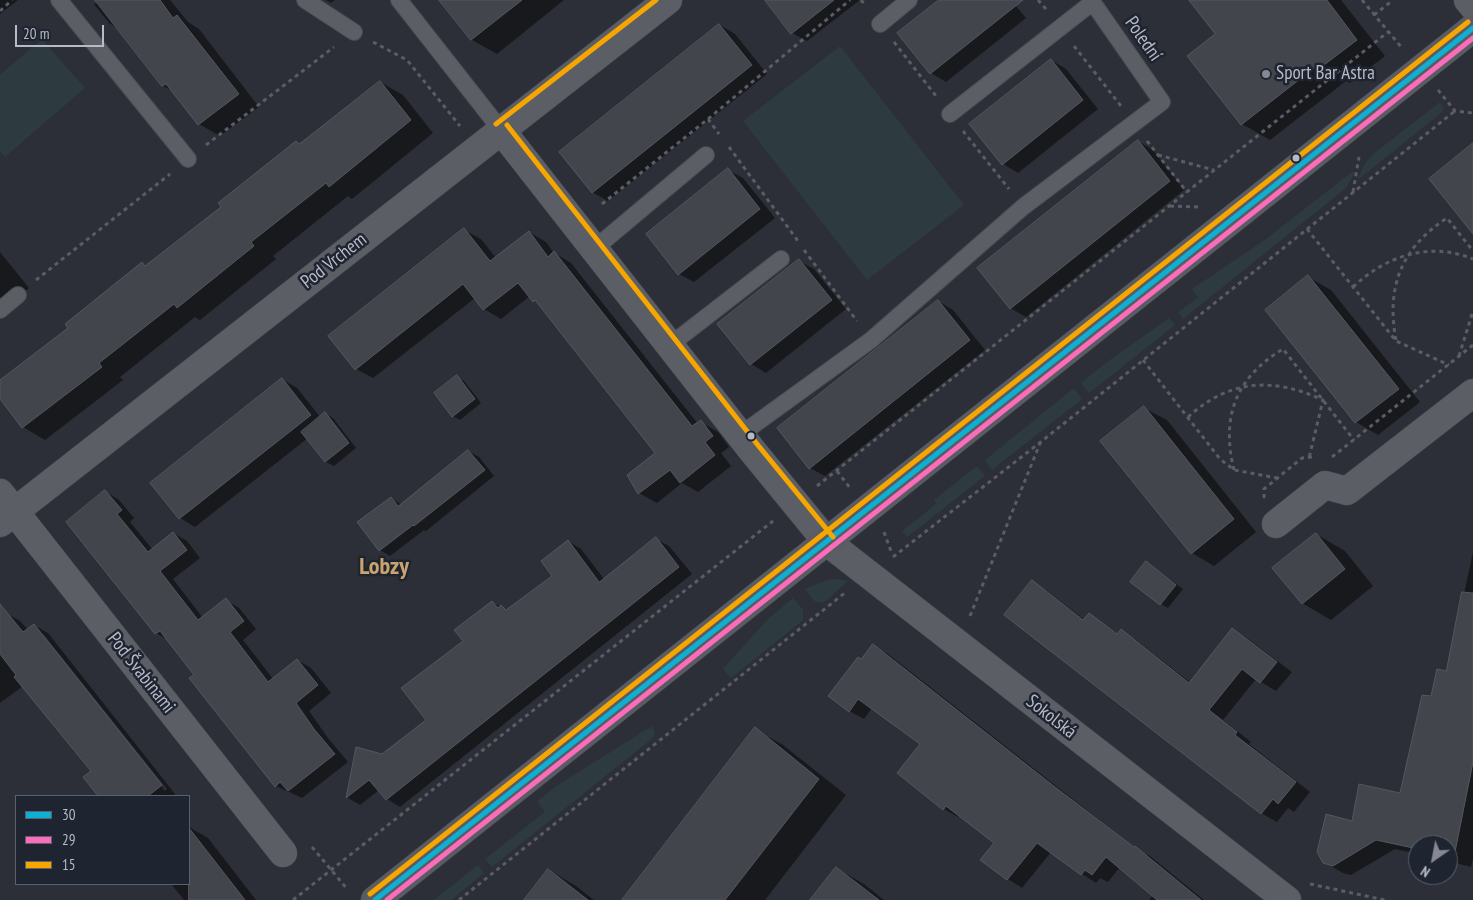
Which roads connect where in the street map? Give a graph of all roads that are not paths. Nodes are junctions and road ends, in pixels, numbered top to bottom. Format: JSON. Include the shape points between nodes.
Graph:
{"nodes":[{"id":1,"x":59,"y":0,"type":"edge"},
{"id":2,"x":305,"y":0,"type":"edge"},
{"id":3,"x":399,"y":0,"type":"edge"},
{"id":4,"x":668,"y":0,"type":"edge"},
{"id":5,"x":910,"y":0,"type":"edge"},
{"id":6,"x":1468,"y":0,"type":"edge"},
{"id":7,"x":1092,"y":1,"type":"edge"},
{"id":8,"x":1473,"y":6,"type":"edge"},
{"id":9,"x":880,"y":24,"type":"dead end"},
{"id":10,"x":1473,"y":28,"type":"edge"},
{"id":11,"x":354,"y":32,"type":"road end"},
{"id":12,"x":950,"y":114,"type":"dead end"},
{"id":13,"x":501,"y":130,"type":"junction"},
{"id":14,"x":706,"y":155,"type":"dead end"},
{"id":15,"x":188,"y":159,"type":"road end"},
{"id":16,"x":594,"y":249,"type":"junction"},
{"id":17,"x":781,"y":259,"type":"dead end"},
{"id":18,"x":18,"y":295,"type":"road end"},
{"id":19,"x":0,"y":310,"type":"edge"},
{"id":20,"x":670,"y":345,"type":"junction"},
{"id":21,"x":1473,"y":393,"type":"edge"},
{"id":22,"x":740,"y":435,"type":"junction"},
{"id":23,"x":5,"y":509,"type":"edge"},
{"id":24,"x":1276,"y":524,"type":"road end"},
{"id":25,"x":827,"y":542,"type":"junction"},
{"id":26,"x":283,"y":853,"type":"dead end"},
{"id":27,"x":363,"y":896,"type":"edge"},
{"id":28,"x":1287,"y":900,"type":"edge"}],
"edges":[{"from":1,"to":15,"type":"lane"},
{"from":2,"to":11,"type":"lane"},
{"from":3,"to":13,"type":"lane"},
{"from":4,"to":13,"type":"street","name":"Pod Vrchem"},
{"from":5,"to":9,"type":"lane"},
{"from":6,"to":8,"type":"street"},
{"from":7,"to":12,"type":"lane"},
{"from":7,"to":22,"type":"lane","name":"Polední","via":[[1162,102],[1023,207],[871,340]]},
{"from":10,"to":25,"type":"street"},
{"from":13,"to":16,"type":"street","name":"Sokolská"},
{"from":13,"to":23,"type":"street","name":"Pod Vrchem"},
{"from":14,"to":16,"type":"lane"},
{"from":16,"to":20,"type":"street","name":"Sokolská"},
{"from":17,"to":20,"type":"lane"},
{"from":18,"to":19,"type":"lane"},
{"from":20,"to":22,"type":"street","name":"Sokolská"},
{"from":21,"to":24,"type":"street","via":[[1347,490],[1325,485]]},
{"from":22,"to":25,"type":"street","name":"Sokolská"},
{"from":23,"to":26,"type":"street","name":"Pod Švabinami"},
{"from":25,"to":27,"type":"street"},
{"from":25,"to":28,"type":"street","name":"Sokolská"}]}
